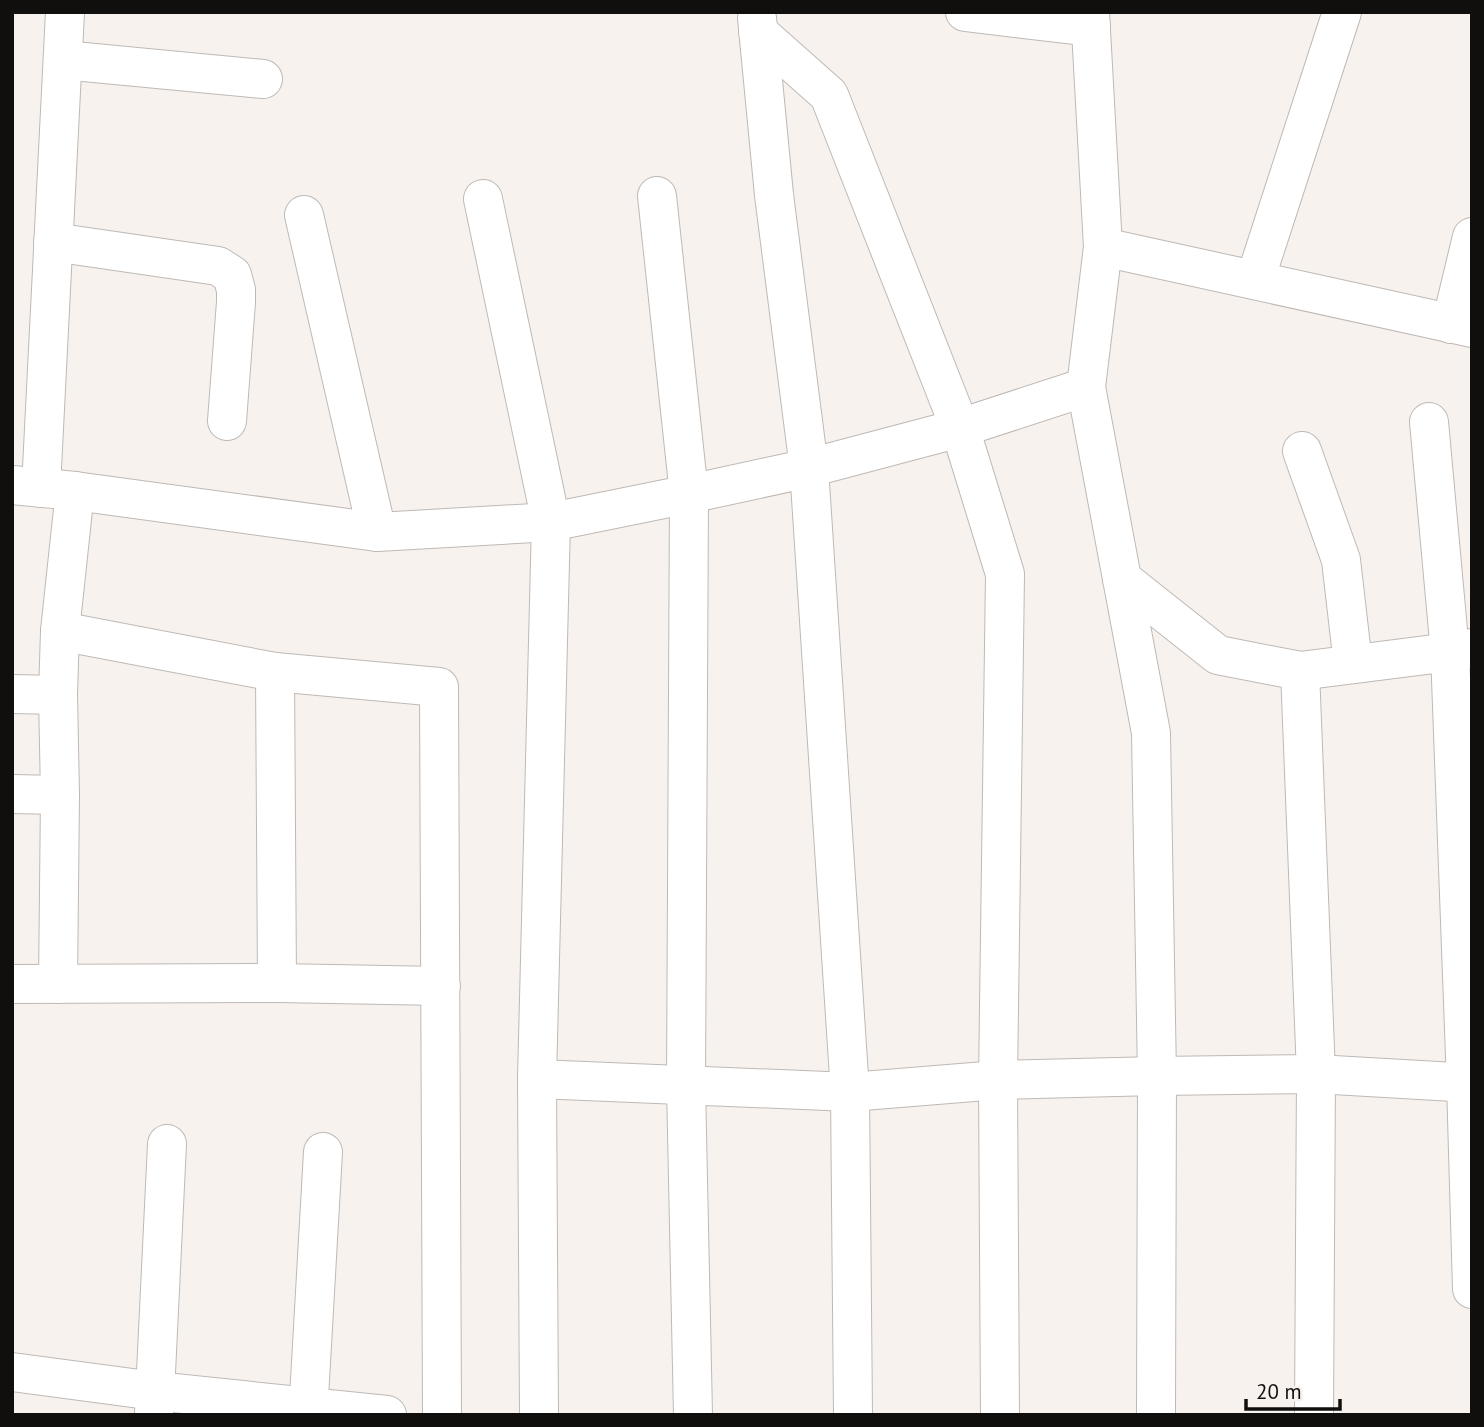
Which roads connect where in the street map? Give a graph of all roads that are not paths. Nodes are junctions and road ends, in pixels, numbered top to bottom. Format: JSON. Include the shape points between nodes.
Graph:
{"nodes":[{"id":1,"x":65,"y":12,"type":"edge"},
{"id":2,"x":965,"y":12,"type":"edge"},
{"id":3,"x":1342,"y":12,"type":"edge"},
{"id":4,"x":1091,"y":20,"type":"edge"},
{"id":5,"x":757,"y":22,"type":"edge"},
{"id":6,"x":63,"y":60,"type":"junction"},
{"id":7,"x":264,"y":79,"type":"dead end"},
{"id":8,"x":657,"y":196,"type":"dead end"},
{"id":9,"x":483,"y":199,"type":"dead end"},
{"id":10,"x":304,"y":215,"type":"dead end"},
{"id":11,"x":1472,"y":237,"type":"edge"},
{"id":12,"x":53,"y":242,"type":"junction"},
{"id":13,"x":1103,"y":247,"type":"junction"},
{"id":14,"x":1255,"y":280,"type":"junction"},
{"id":15,"x":1461,"y":326,"type":"edge"},
{"id":16,"x":1086,"y":387,"type":"junction"},
{"id":17,"x":227,"y":421,"type":"dead end"},
{"id":18,"x":1429,"y":422,"type":"dead end"},
{"id":19,"x":960,"y":428,"type":"junction"},
{"id":20,"x":1302,"y":451,"type":"dead end"},
{"id":21,"x":809,"y":468,"type":"junction"},
{"id":22,"x":43,"y":488,"type":"edge"},
{"id":23,"x":689,"y":494,"type":"junction"},
{"id":24,"x":551,"y":522,"type":"junction"},
{"id":25,"x":377,"y":532,"type":"junction"},
{"id":26,"x":1122,"y":579,"type":"junction"},
{"id":27,"x":60,"y":631,"type":"junction"},
{"id":28,"x":1461,"y":650,"type":"edge"},
{"id":29,"x":1353,"y":664,"type":"junction"},
{"id":30,"x":1300,"y":671,"type":"junction"},
{"id":31,"x":275,"y":672,"type":"junction"},
{"id":32,"x":12,"y":694,"type":"edge"},
{"id":33,"x":58,"y":695,"type":"junction"},
{"id":34,"x":12,"y":794,"type":"edge"},
{"id":35,"x":61,"y":795,"type":"junction"},
{"id":36,"x":12,"y":984,"type":"edge"},
{"id":37,"x":58,"y":984,"type":"junction"},
{"id":38,"x":277,"y":984,"type":"junction"},
{"id":39,"x":441,"y":986,"type":"junction"},
{"id":40,"x":1316,"y":1074,"type":"junction"},
{"id":41,"x":1157,"y":1076,"type":"junction"},
{"id":42,"x":537,"y":1079,"type":"junction"},
{"id":43,"x":998,"y":1080,"type":"junction"},
{"id":44,"x":1469,"y":1083,"type":"edge"},
{"id":45,"x":687,"y":1085,"type":"junction"},
{"id":46,"x":850,"y":1092,"type":"junction"},
{"id":47,"x":167,"y":1144,"type":"dead end"},
{"id":48,"x":323,"y":1152,"type":"dead end"},
{"id":49,"x":1472,"y":1289,"type":"edge"},
{"id":50,"x":12,"y":1372,"type":"edge"},
{"id":51,"x":155,"y":1403,"type":"edge"},
{"id":52,"x":309,"y":1410,"type":"edge"},
{"id":53,"x":387,"y":1415,"type":"edge"},
{"id":54,"x":442,"y":1415,"type":"edge"},
{"id":55,"x":539,"y":1415,"type":"edge"},
{"id":56,"x":693,"y":1415,"type":"edge"},
{"id":57,"x":853,"y":1415,"type":"edge"},
{"id":58,"x":1000,"y":1415,"type":"edge"},
{"id":59,"x":1156,"y":1415,"type":"edge"},
{"id":60,"x":1314,"y":1415,"type":"edge"}],
"edges":[{"from":1,"to":6,"type":"street"},
{"from":2,"to":4,"type":"street"},
{"from":3,"to":14,"type":"street"},
{"from":4,"to":13,"type":"street"},
{"from":5,"to":19,"type":"street","via":[[829,95]]},
{"from":5,"to":21,"type":"street"},
{"from":6,"to":7,"type":"street"},
{"from":6,"to":12,"type":"street"},
{"from":8,"to":23,"type":"street"},
{"from":9,"to":24,"type":"street"},
{"from":10,"to":25,"type":"street"},
{"from":11,"to":15,"type":"street"},
{"from":12,"to":17,"type":"street","via":[[218,266],[232,275],[236,302]]},
{"from":12,"to":22,"type":"street"},
{"from":13,"to":14,"type":"street"},
{"from":13,"to":16,"type":"street"},
{"from":14,"to":15,"type":"street"},
{"from":16,"to":19,"type":"street"},
{"from":16,"to":26,"type":"street"},
{"from":18,"to":28,"type":"street"},
{"from":19,"to":21,"type":"street"},
{"from":19,"to":43,"type":"street","via":[[1004,574]]},
{"from":20,"to":29,"type":"street","via":[[1341,560]]},
{"from":21,"to":23,"type":"street"},
{"from":21,"to":46,"type":"street"},
{"from":22,"to":25,"type":"street"},
{"from":22,"to":27,"type":"street"},
{"from":23,"to":24,"type":"street"},
{"from":23,"to":45,"type":"street"},
{"from":24,"to":25,"type":"street"},
{"from":24,"to":42,"type":"street"},
{"from":26,"to":30,"type":"street","via":[[1218,655]]},
{"from":26,"to":41,"type":"street","via":[[1151,733]]},
{"from":27,"to":31,"type":"street"},
{"from":27,"to":33,"type":"street"},
{"from":28,"to":29,"type":"street"},
{"from":28,"to":44,"type":"street"},
{"from":29,"to":30,"type":"street"},
{"from":30,"to":40,"type":"street"},
{"from":31,"to":38,"type":"street"},
{"from":31,"to":39,"type":"street","via":[[439,687]]},
{"from":32,"to":33,"type":"street"},
{"from":33,"to":35,"type":"street"},
{"from":34,"to":35,"type":"street"},
{"from":35,"to":37,"type":"street"},
{"from":36,"to":37,"type":"street"},
{"from":37,"to":38,"type":"street"},
{"from":38,"to":39,"type":"street"},
{"from":39,"to":54,"type":"street"},
{"from":40,"to":41,"type":"street"},
{"from":40,"to":44,"type":"street"},
{"from":40,"to":60,"type":"street"},
{"from":41,"to":43,"type":"street"},
{"from":41,"to":59,"type":"street"},
{"from":42,"to":45,"type":"street"},
{"from":42,"to":55,"type":"street"},
{"from":43,"to":46,"type":"street"},
{"from":43,"to":58,"type":"street"},
{"from":44,"to":49,"type":"street"},
{"from":45,"to":46,"type":"street"},
{"from":45,"to":56,"type":"street"},
{"from":46,"to":57,"type":"street"},
{"from":47,"to":51,"type":"street"},
{"from":48,"to":52,"type":"street"},
{"from":50,"to":51,"type":"street"},
{"from":51,"to":52,"type":"street"},
{"from":52,"to":53,"type":"street"}]}
